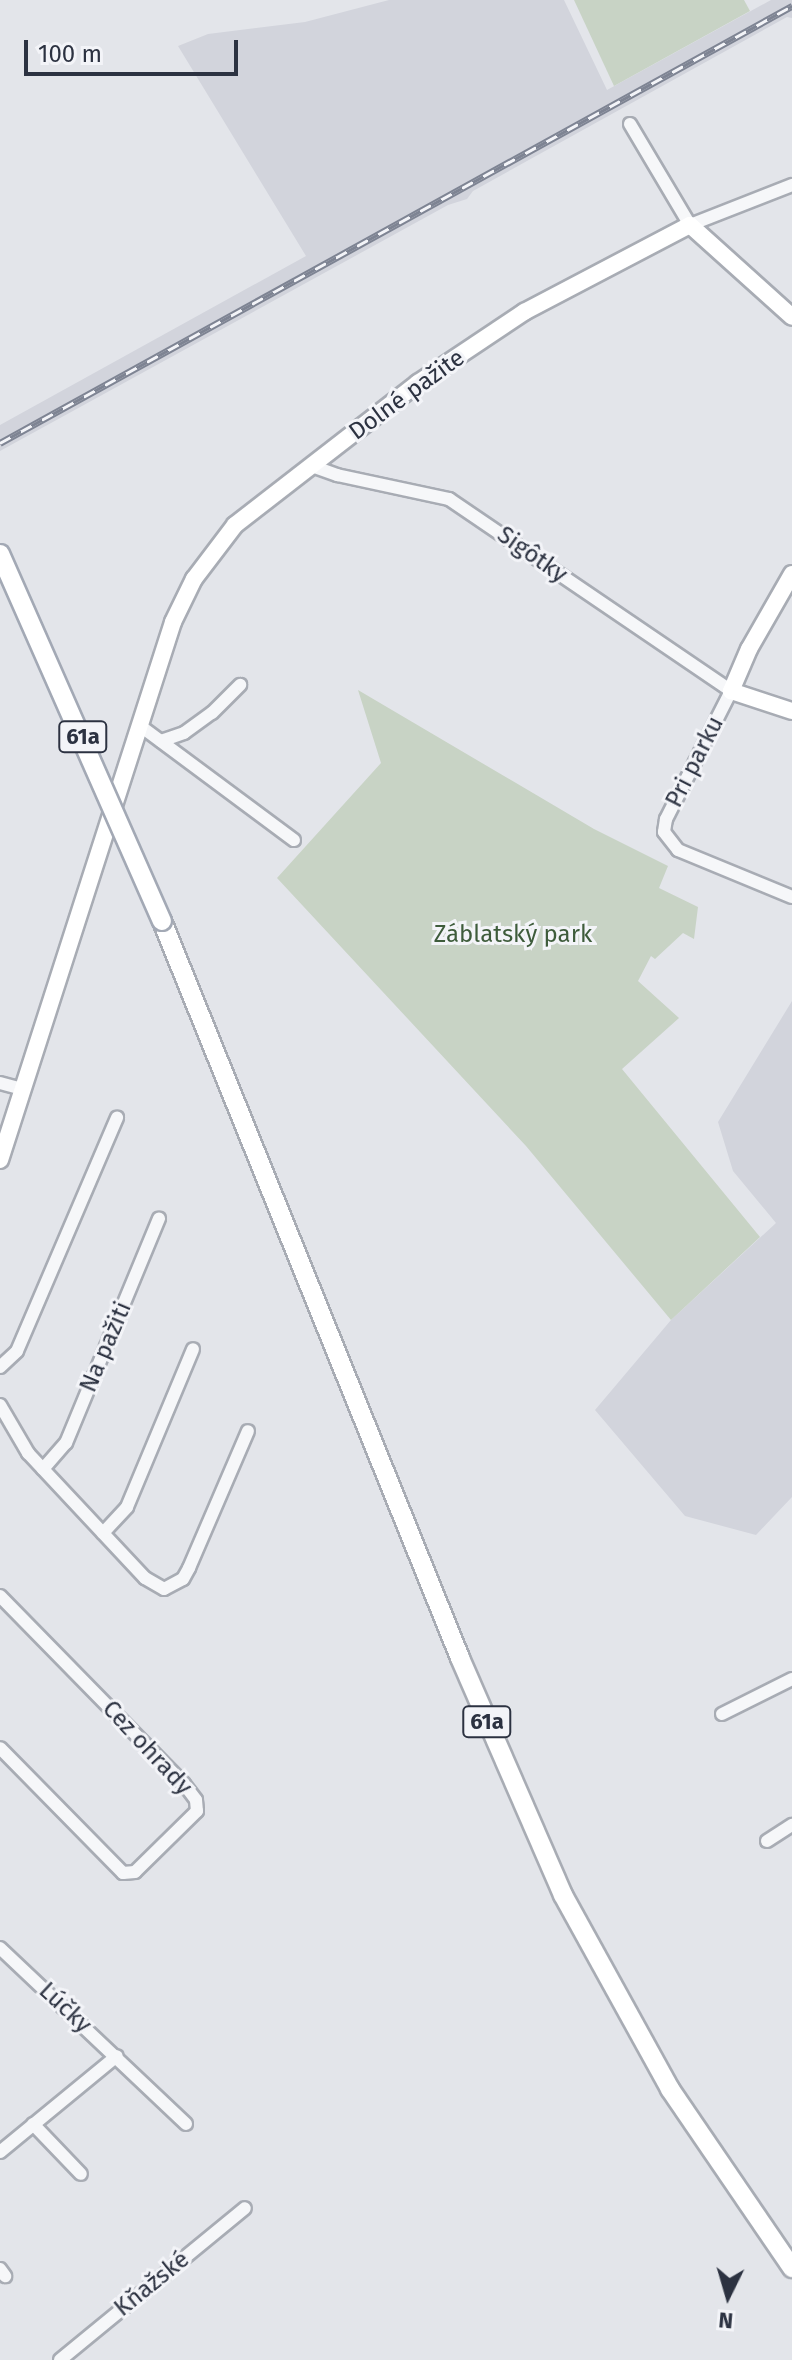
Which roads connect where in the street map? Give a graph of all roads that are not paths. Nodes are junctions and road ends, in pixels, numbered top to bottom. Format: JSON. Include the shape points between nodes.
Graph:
{"nodes":[{"id":1,"x":630,"y":124,"type":"dead end"},
{"id":2,"x":792,"y":185,"type":"edge"},
{"id":3,"x":690,"y":225,"type":"junction"},
{"id":4,"x":792,"y":317,"type":"edge"},
{"id":5,"x":312,"y":466,"type":"junction"},
{"id":6,"x":0,"y":554,"type":"edge"},
{"id":7,"x":792,"y":574,"type":"edge"},
{"id":8,"x":240,"y":685,"type":"dead end"},
{"id":9,"x":731,"y":691,"type":"junction"},
{"id":10,"x":792,"y":711,"type":"edge"},
{"id":11,"x":139,"y":725,"type":"junction"},
{"id":12,"x":161,"y":741,"type":"junction"},
{"id":13,"x":294,"y":840,"type":"dead end"},
{"id":14,"x":792,"y":897,"type":"edge"},
{"id":15,"x":0,"y":1083,"type":"edge"},
{"id":16,"x":22,"y":1089,"type":"junction"},
{"id":17,"x":117,"y":1118,"type":"dead end"},
{"id":18,"x":0,"y":1160,"type":"edge"},
{"id":19,"x":159,"y":1218,"type":"dead end"},
{"id":20,"x":193,"y":1349,"type":"dead end"},
{"id":21,"x":0,"y":1367,"type":"edge"},
{"id":22,"x":0,"y":1405,"type":"edge"},
{"id":23,"x":248,"y":1431,"type":"dead end"},
{"id":24,"x":43,"y":1469,"type":"junction"},
{"id":25,"x":103,"y":1533,"type":"junction"},
{"id":26,"x":0,"y":1596,"type":"edge"},
{"id":27,"x":792,"y":1679,"type":"edge"},
{"id":28,"x":722,"y":1714,"type":"dead end"},
{"id":29,"x":0,"y":1748,"type":"edge"},
{"id":30,"x":792,"y":1825,"type":"edge"},
{"id":31,"x":767,"y":1841,"type":"dead end"},
{"id":32,"x":0,"y":1948,"type":"edge"},
{"id":33,"x":117,"y":2056,"type":"junction"},
{"id":34,"x":33,"y":2124,"type":"junction"},
{"id":35,"x":186,"y":2124,"type":"dead end"},
{"id":36,"x":0,"y":2152,"type":"edge"},
{"id":37,"x":81,"y":2174,"type":"dead end"},
{"id":38,"x":245,"y":2208,"type":"dead end"},
{"id":39,"x":792,"y":2268,"type":"edge"},
{"id":40,"x":60,"y":2360,"type":"edge"}],
"edges":[{"from":1,"to":3,"type":"street"},
{"from":2,"to":3,"type":"street","name":"Dolné pažite"},
{"from":3,"to":4,"type":"street"},
{"from":3,"to":5,"type":"street","name":"Dolné pažite","via":[[524,312],[418,383]]},
{"from":5,"to":9,"type":"street","name":"Sigôtky","via":[[449,499]]},
{"from":5,"to":11,"type":"street","name":"Dolné pažite","via":[[235,525],[194,579],[173,622]]},
{"from":6,"to":39,"type":"main road","number":"61a","bridge":true,"via":[[162,921],[460,1658],[563,1895],[670,2089]]},
{"from":7,"to":9,"type":"street"},
{"from":8,"to":12,"type":"street","via":[[203,720]]},
{"from":9,"to":10,"type":"street"},
{"from":9,"to":14,"type":"street","name":"Pri parku","via":[[664,832],[678,850]]},
{"from":11,"to":12,"type":"street"},
{"from":11,"to":16,"type":"street","name":"Dolné pažite"},
{"from":12,"to":13,"type":"street"},
{"from":15,"to":16,"type":"street"},
{"from":16,"to":18,"type":"street","name":"Dolné pažite"},
{"from":17,"to":21,"type":"street","via":[[17,1351]]},
{"from":19,"to":24,"type":"street","name":"Na pažiti","via":[[66,1443]]},
{"from":20,"to":25,"type":"street","via":[[127,1507]]},
{"from":22,"to":24,"type":"street","via":[[18,1440]]},
{"from":23,"to":25,"type":"street","via":[[189,1568],[173,1587],[155,1586]]},
{"from":24,"to":25,"type":"street"},
{"from":26,"to":29,"type":"street","name":"Cez ohrady","via":[[184,1784],[197,1811],[135,1872],[123,1873]]},
{"from":27,"to":28,"type":"street"},
{"from":30,"to":31,"type":"street"},
{"from":32,"to":33,"type":"street","name":"Lúčky"},
{"from":33,"to":34,"type":"street"},
{"from":33,"to":35,"type":"street","name":"Lúčky"},
{"from":34,"to":36,"type":"street"},
{"from":34,"to":37,"type":"street"},
{"from":38,"to":40,"type":"street","name":"Kňažské"}]}
